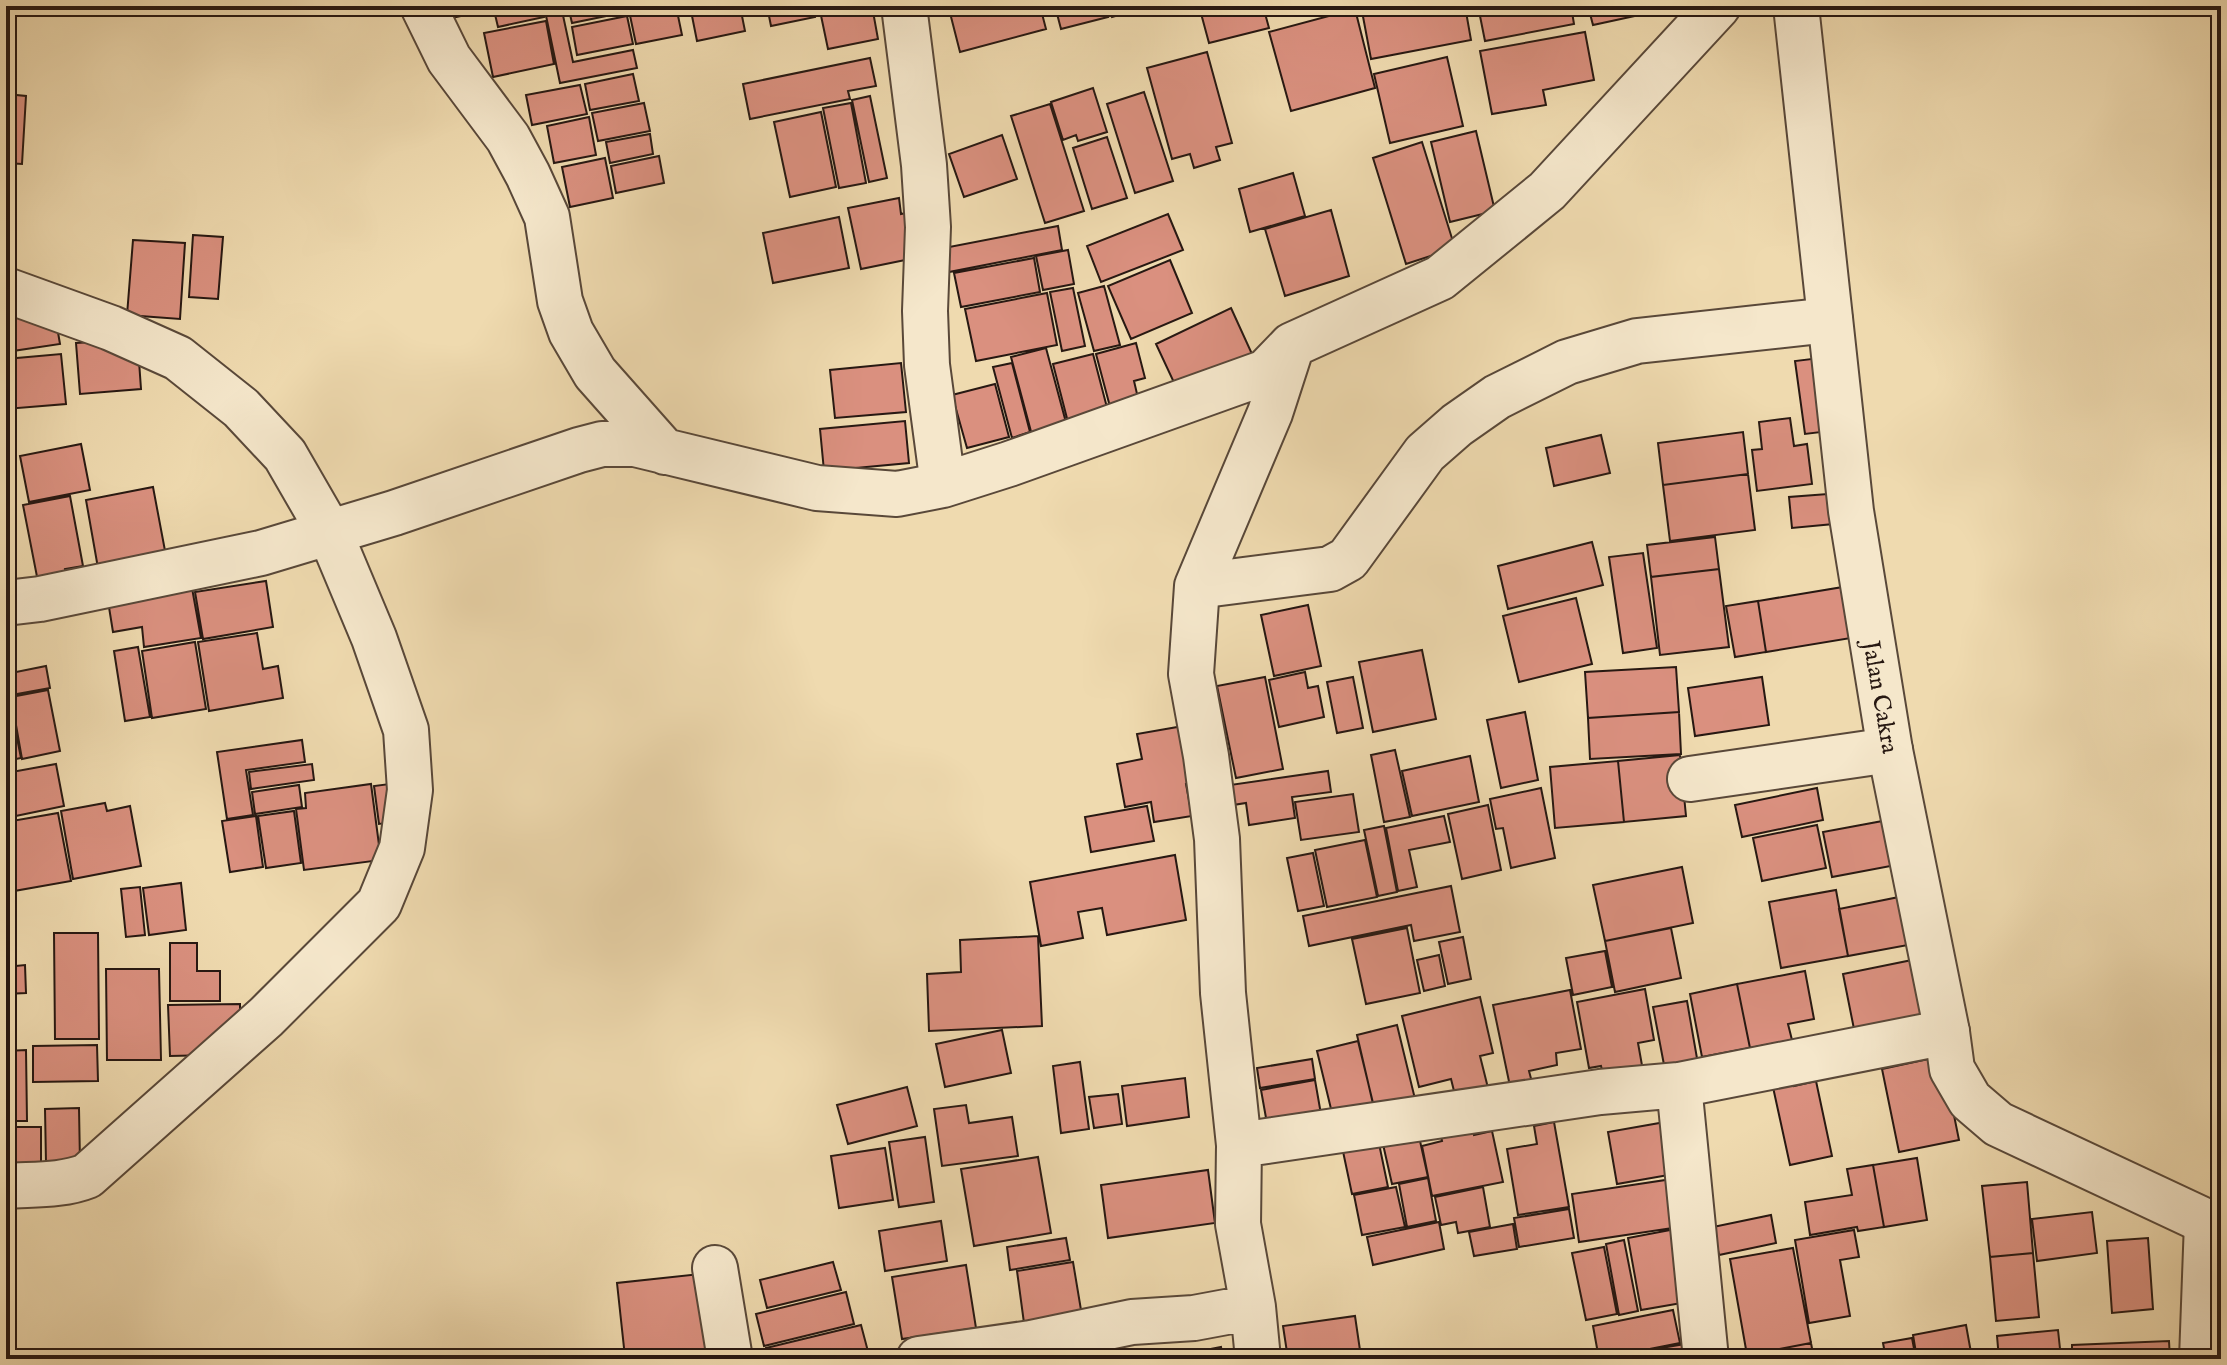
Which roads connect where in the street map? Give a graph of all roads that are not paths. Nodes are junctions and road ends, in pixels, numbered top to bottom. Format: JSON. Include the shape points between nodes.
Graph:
{"nodes":[{"id":1,"x":423,"y":6,"type":"edge"},
{"id":2,"x":904,"y":6,"type":"edge"},
{"id":3,"x":1718,"y":6,"type":"edge"},
{"id":4,"x":1796,"y":6,"type":"edge"},
{"id":5,"x":6,"y":290,"type":"edge"},
{"id":6,"x":1830,"y":320,"type":"junction"},
{"id":7,"x":1292,"y":345,"type":"junction"},
{"id":8,"x":665,"y":452,"type":"junction"},
{"id":9,"x":943,"y":485,"type":"junction"},
{"id":10,"x":330,"y":533,"type":"junction"},
{"id":11,"x":1197,"y":586,"type":"junction"},
{"id":12,"x":6,"y":603,"type":"edge"},
{"id":13,"x":1890,"y":750,"type":"junction"},
{"id":14,"x":1690,"y":779,"type":"dead end"},
{"id":15,"x":1947,"y":1032,"type":"junction"},
{"id":16,"x":1679,"y":1085,"type":"junction"},
{"id":17,"x":1239,"y":1145,"type":"junction"},
{"id":18,"x":6,"y":1186,"type":"edge"},
{"id":19,"x":2214,"y":1224,"type":"edge"},
{"id":20,"x":715,"y":1268,"type":"dead end"},
{"id":21,"x":1253,"y":1307,"type":"junction"},
{"id":22,"x":730,"y":1359,"type":"edge"},
{"id":23,"x":919,"y":1359,"type":"edge"},
{"id":24,"x":1258,"y":1359,"type":"edge"},
{"id":25,"x":1706,"y":1359,"type":"edge"},
{"id":26,"x":2202,"y":1359,"type":"edge"}],
"edges":[{"from":1,"to":8,"type":"street","via":[[449,59],[508,138],[528,175],[547,217],[560,301],[571,332],[595,373]]},
{"from":2,"to":9,"type":"street","via":[[924,165],[927,365]]},
{"from":3,"to":7,"type":"street","via":[[1547,191],[1440,278]]},
{"from":4,"to":6,"type":"street","name":"Jalan Cakra"},
{"from":5,"to":10,"type":"street","via":[[178,358],[241,408],[285,455]]},
{"from":6,"to":11,"type":"street","via":[[1637,341],[1567,362],[1497,397],[1425,453],[1348,559],[1330,569]]},
{"from":6,"to":13,"type":"street","name":"Jalan Cakra","via":[[1851,511]]},
{"from":7,"to":9,"type":"street","via":[[1266,372]]},
{"from":7,"to":11,"type":"street","via":[[1270,413]]},
{"from":8,"to":9,"type":"street","via":[[817,488],[897,494]]},
{"from":8,"to":10,"type":"street","via":[[635,444],[602,444]]},
{"from":10,"to":12,"type":"street","via":[[261,553]]},
{"from":10,"to":18,"type":"street","via":[[406,730],[410,790],[402,848],[379,904],[266,1017],[94,1171],[77,1180]]},
{"from":11,"to":17,"type":"street","via":[[1191,674],[1217,839],[1223,993]]},
{"from":13,"to":14,"type":"street"},
{"from":13,"to":15,"type":"street","name":"Jalan Cakra"},
{"from":15,"to":16,"type":"street"},
{"from":15,"to":19,"type":"street","name":"Jalan Cakra","via":[[1952,1069],[1970,1100],[1998,1124]]},
{"from":16,"to":17,"type":"street"},
{"from":16,"to":25,"type":"street"},
{"from":17,"to":21,"type":"street","via":[[1238,1224]]},
{"from":19,"to":26,"type":"street"},
{"from":20,"to":22,"type":"street"},
{"from":21,"to":23,"type":"street"},
{"from":21,"to":24,"type":"street"}]}
